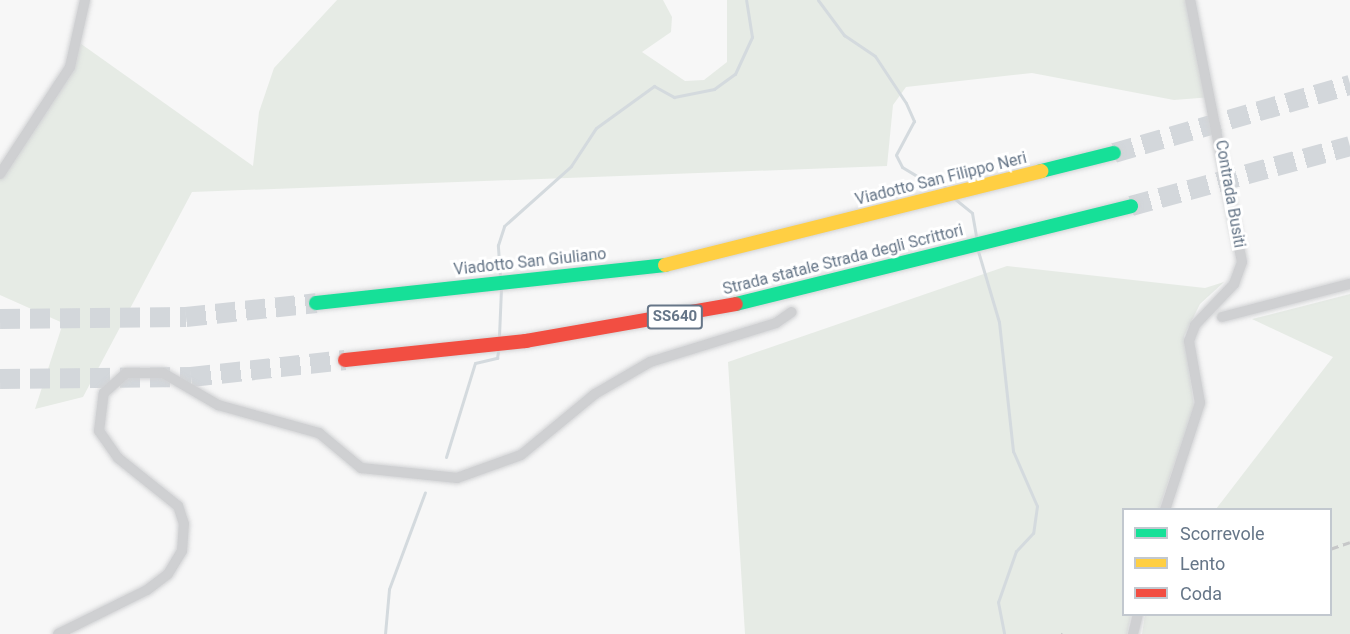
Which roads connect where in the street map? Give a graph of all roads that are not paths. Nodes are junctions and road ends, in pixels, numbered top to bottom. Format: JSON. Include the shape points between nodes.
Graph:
{"nodes":[{"id":1,"x":85,"y":0,"type":"edge"},
{"id":2,"x":1190,"y":0,"type":"edge"},
{"id":3,"x":1114,"y":153,"type":"tunnel mouth"},
{"id":4,"x":0,"y":174,"type":"edge"},
{"id":5,"x":1131,"y":206,"type":"tunnel mouth"},
{"id":6,"x":663,"y":265,"type":"joint"},
{"id":7,"x":1350,"y":284,"type":"edge"},
{"id":8,"x":316,"y":303,"type":"tunnel mouth"},
{"id":9,"x":792,"y":312,"type":"dead end"},
{"id":10,"x":1222,"y":317,"type":"dead end"},
{"id":11,"x":345,"y":360,"type":"tunnel mouth"},
{"id":12,"x":1166,"y":508,"type":"edge"},
{"id":13,"x":1138,"y":616,"type":"edge"},
{"id":14,"x":58,"y":634,"type":"edge"},
{"id":15,"x":1133,"y":634,"type":"edge"}],
"edges":[{"from":1,"to":4,"type":"street","via":[[70,67]]},
{"from":2,"to":12,"type":"street","name":"Contrada Busiti","via":[[1242,262],[1238,279],[1195,325],[1189,340],[1200,403]]},
{"from":3,"to":6,"type":"highway","name":"Viadotto San Filippo Neri"},
{"from":5,"to":11,"type":"highway","name":"Strada statale Strada degli Scrittori","number":"SS640","via":[[701,313],[526,341]]},
{"from":6,"to":8,"type":"highway","name":"Viadotto San Giuliano"},
{"from":7,"to":10,"type":"street"},
{"from":9,"to":14,"type":"street","via":[[776,323],[650,362],[596,394],[521,455],[457,478],[361,468],[319,433],[218,405],[163,373],[126,373],[100,400],[99,431],[118,458],[172,498],[182,515],[185,543],[174,567],[159,582]]},
{"from":13,"to":15,"type":"street"}]}
